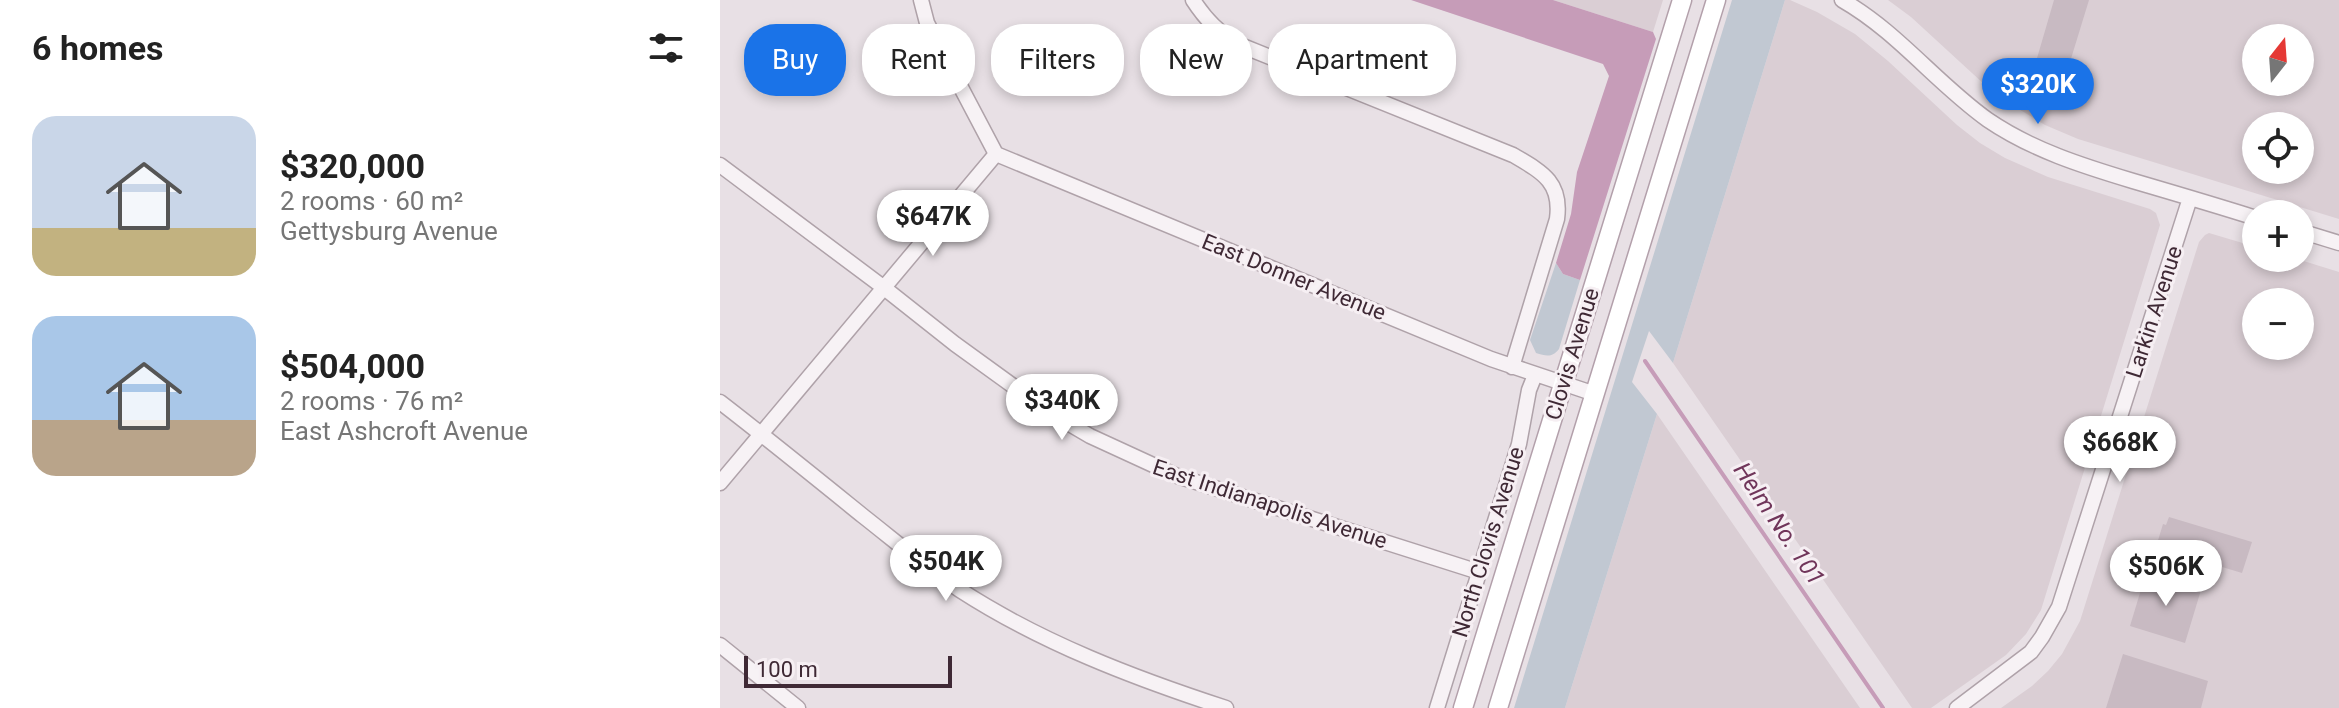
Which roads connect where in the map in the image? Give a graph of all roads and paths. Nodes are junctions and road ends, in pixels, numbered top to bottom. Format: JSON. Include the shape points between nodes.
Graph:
{"nodes":[{"id":1,"x":921,"y":0,"type":"edge"},
{"id":2,"x":1193,"y":0,"type":"edge"},
{"id":3,"x":1682,"y":0,"type":"edge"},
{"id":4,"x":1716,"y":0,"type":"edge"},
{"id":5,"x":1842,"y":0,"type":"edge"},
{"id":6,"x":996,"y":154,"type":"junction"},
{"id":7,"x":720,"y":165,"type":"edge"},
{"id":8,"x":2190,"y":198,"type":"junction"},
{"id":9,"x":2242,"y":214,"type":"edge"},
{"id":10,"x":2314,"y":235,"type":"edge"},
{"id":11,"x":2339,"y":243,"type":"edge"},
{"id":12,"x":883,"y":287,"type":"junction"},
{"id":13,"x":1512,"y":367,"type":"junction"},
{"id":14,"x":1535,"y":375,"type":"junction"},
{"id":15,"x":1563,"y":384,"type":"junction"},
{"id":16,"x":1595,"y":394,"type":"junction"},
{"id":17,"x":720,"y":402,"type":"edge"},
{"id":18,"x":761,"y":433,"type":"junction"},
{"id":19,"x":720,"y":483,"type":"edge"},
{"id":20,"x":1479,"y":572,"type":"junction"},
{"id":21,"x":720,"y":645,"type":"edge"},
{"id":22,"x":798,"y":708,"type":"edge"},
{"id":23,"x":1226,"y":708,"type":"edge"},
{"id":24,"x":1437,"y":708,"type":"edge"},
{"id":25,"x":1463,"y":708,"type":"edge"},
{"id":26,"x":1498,"y":708,"type":"edge"},
{"id":27,"x":1957,"y":708,"type":"edge"}],
"edges":[{"from":1,"to":6,"type":"street","via":[[927,23]]},
{"from":2,"to":13,"type":"street","via":[[1219,33],[1240,45],[1513,155],[1546,177],[1560,201],[1557,219]]},
{"from":3,"to":15,"type":"main road","name":"Clovis Avenue"},
{"from":4,"to":16,"type":"main road","name":"Clovis Avenue"},
{"from":5,"to":8,"type":"street","via":[[1873,19],[1965,103],[2011,134],[2069,161]]},
{"from":6,"to":12,"type":"street"},
{"from":6,"to":13,"type":"street","name":"East Donner Avenue"},
{"from":7,"to":12,"type":"street","name":"East Indianapolis Avenue"},
{"from":8,"to":9,"type":"street"},
{"from":8,"to":27,"type":"street","name":"Larkin Avenue","via":[[2059,607],[2031,652]]},
{"from":10,"to":11,"type":"street"},
{"from":12,"to":18,"type":"street"},
{"from":12,"to":20,"type":"street","name":"East Indianapolis Avenue","via":[[1049,412],[1128,455],[1211,488]]},
{"from":13,"to":14,"type":"street","name":"East Donner Avenue"},
{"from":14,"to":15,"type":"street","name":"East Donner Avenue"},
{"from":14,"to":20,"type":"street","name":"North Clovis Avenue"},
{"from":15,"to":16,"type":"street","name":"East Donner Avenue"},
{"from":15,"to":25,"type":"main road","name":"Clovis Avenue"},
{"from":16,"to":26,"type":"main road","name":"Clovis Avenue"},
{"from":17,"to":18,"type":"street"},
{"from":18,"to":19,"type":"street"},
{"from":18,"to":23,"type":"street","via":[[914,557],[1007,618],[1101,663]]},
{"from":20,"to":24,"type":"street","name":"North Clovis Avenue"},
{"from":21,"to":22,"type":"street"}]}
